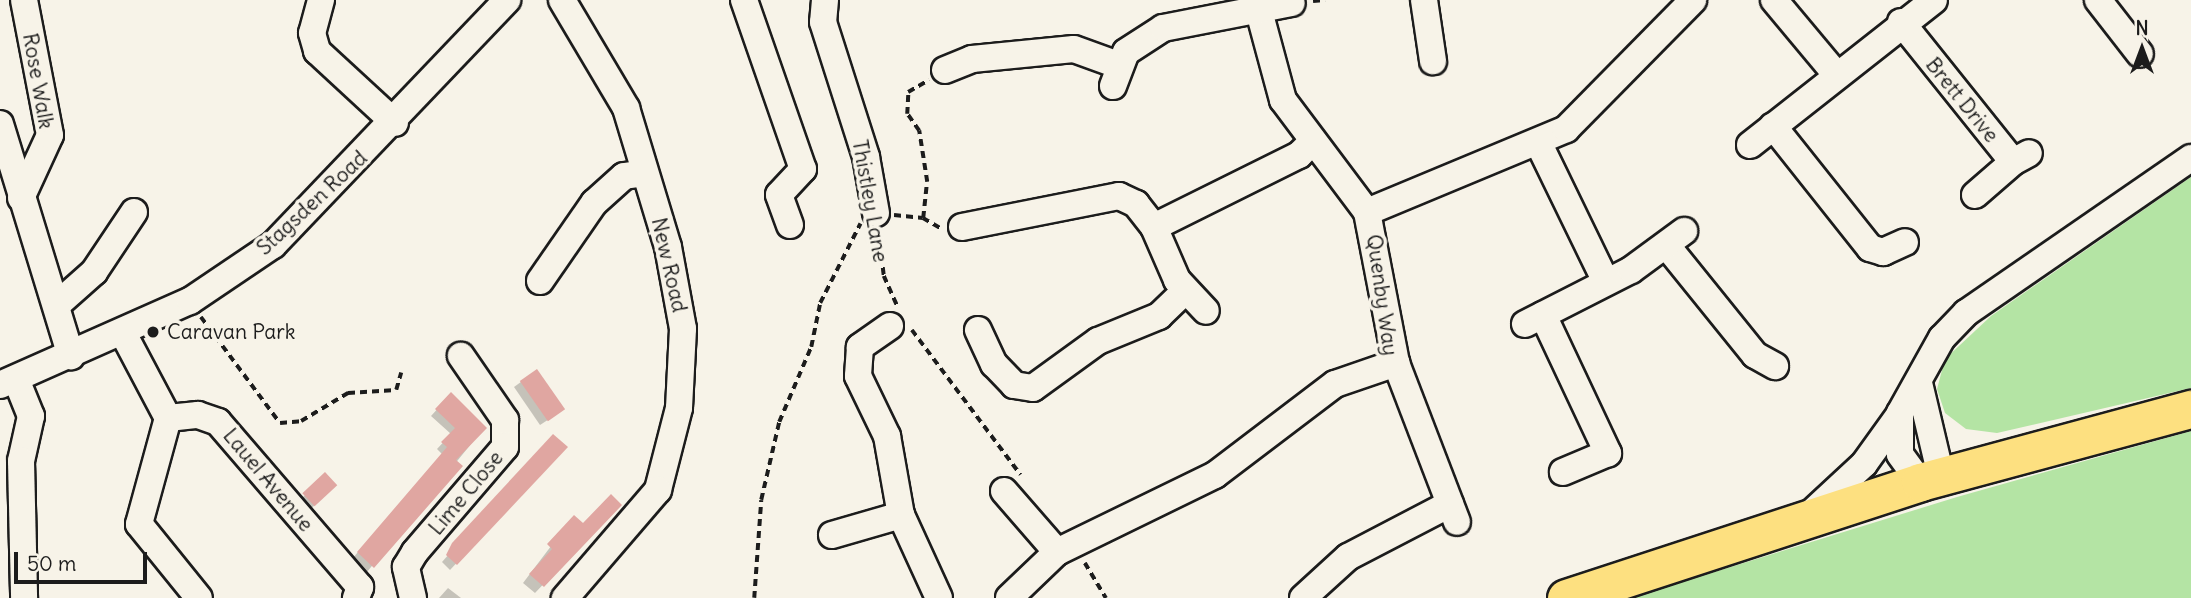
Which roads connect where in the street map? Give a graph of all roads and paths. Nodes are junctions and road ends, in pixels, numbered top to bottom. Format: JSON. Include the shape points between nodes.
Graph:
{"nodes":[{"id":1,"x":24,"y":0,"type":"edge"},
{"id":2,"x":321,"y":0,"type":"edge"},
{"id":3,"x":507,"y":0,"type":"edge"},
{"id":4,"x":562,"y":0,"type":"edge"},
{"id":5,"x":744,"y":0,"type":"edge"},
{"id":6,"x":825,"y":0,"type":"edge"},
{"id":7,"x":1424,"y":0,"type":"edge"},
{"id":8,"x":1774,"y":0,"type":"edge"},
{"id":9,"x":1934,"y":0,"type":"edge"},
{"id":10,"x":2098,"y":0,"type":"edge"},
{"id":11,"x":1293,"y":3,"type":"dead end"},
{"id":12,"x":1683,"y":3,"type":"edge"},
{"id":13,"x":1259,"y":11,"type":"junction"},
{"id":14,"x":1901,"y":22,"type":"junction"},
{"id":15,"x":2143,"y":57,"type":"dead end"},
{"id":16,"x":1433,"y":61,"type":"dead end"},
{"id":17,"x":945,"y":70,"type":"joint"},
{"id":18,"x":1835,"y":73,"type":"junction"},
{"id":19,"x":395,"y":123,"type":"junction"},
{"id":20,"x":0,"y":124,"type":"edge"},
{"id":21,"x":1773,"y":127,"type":"junction"},
{"id":22,"x":1313,"y":141,"type":"junction"},
{"id":23,"x":1539,"y":144,"type":"junction"},
{"id":24,"x":1750,"y":145,"type":"dead end"},
{"id":25,"x":2191,"y":158,"type":"edge"},
{"id":26,"x":646,"y":173,"type":"junction"},
{"id":27,"x":1975,"y":195,"type":"dead end"},
{"id":28,"x":22,"y":198,"type":"junction"},
{"id":29,"x":134,"y":212,"type":"dead end"},
{"id":30,"x":1367,"y":212,"type":"junction"},
{"id":31,"x":876,"y":213,"type":"junction"},
{"id":32,"x":790,"y":225,"type":"dead end"},
{"id":33,"x":962,"y":227,"type":"dead end"},
{"id":34,"x":1154,"y":227,"type":"junction"},
{"id":35,"x":1905,"y":242,"type":"dead end"},
{"id":36,"x":540,"y":281,"type":"dead end"},
{"id":37,"x":1606,"y":282,"type":"junction"},
{"id":38,"x":1185,"y":291,"type":"junction"},
{"id":39,"x":190,"y":300,"type":"junction"},
{"id":40,"x":59,"y":303,"type":"junction"},
{"id":41,"x":1206,"y":311,"type":"dead end"},
{"id":42,"x":898,"y":318,"type":"junction"},
{"id":43,"x":978,"y":330,"type":"dead end"},
{"id":44,"x":123,"y":332,"type":"junction"},
{"id":45,"x":71,"y":356,"type":"junction"},
{"id":46,"x":461,"y":356,"type":"dead end"},
{"id":47,"x":1396,"y":363,"type":"junction"},
{"id":48,"x":1777,"y":369,"type":"dead end"},
{"id":49,"x":401,"y":373,"type":"dead end"},
{"id":50,"x":8,"y":382,"type":"edge"},
{"id":51,"x":1919,"y":383,"type":"junction"},
{"id":52,"x":2191,"y":409,"type":"edge"},
{"id":53,"x":1900,"y":413,"type":"junction"},
{"id":54,"x":168,"y":418,"type":"junction"},
{"id":55,"x":1563,"y":472,"type":"dead end"},
{"id":56,"x":1931,"y":479,"type":"junction"},
{"id":57,"x":1014,"y":486,"type":"joint"},
{"id":58,"x":901,"y":514,"type":"junction"},
{"id":59,"x":1805,"y":518,"type":"junction"},
{"id":60,"x":832,"y":535,"type":"dead end"},
{"id":61,"x":1065,"y":548,"type":"junction"},
{"id":62,"x":358,"y":593,"type":"edge"},
{"id":63,"x":1011,"y":597,"type":"edge"},
{"id":64,"x":24,"y":598,"type":"edge"},
{"id":65,"x":199,"y":598,"type":"edge"},
{"id":66,"x":413,"y":598,"type":"edge"},
{"id":67,"x":565,"y":598,"type":"edge"},
{"id":68,"x":754,"y":598,"type":"edge"},
{"id":69,"x":939,"y":598,"type":"edge"},
{"id":70,"x":1106,"y":598,"type":"edge"},
{"id":71,"x":1303,"y":598,"type":"edge"},
{"id":72,"x":1566,"y":598,"type":"edge"}],
"edges":[{"from":1,"to":28,"type":"street","name":"Rose Walk","via":[[50,135]]},
{"from":2,"to":19,"type":"street","via":[[312,33],[317,51]]},
{"from":3,"to":19,"type":"street","name":"Stagsden Road"},
{"from":4,"to":26,"type":"street","name":"New Road","via":[[608,70]]},
{"from":5,"to":32,"type":"street","via":[[803,169],[779,195]]},
{"from":6,"to":31,"type":"street","name":"Thistley Lane","via":[[823,22],[866,157]]},
{"from":7,"to":16,"type":"street"},
{"from":8,"to":18,"type":"street"},
{"from":9,"to":14,"type":"street"},
{"from":10,"to":15,"type":"street"},
{"from":11,"to":13,"type":"street"},
{"from":12,"to":23,"type":"street","name":"Quenby Way","via":[[1588,110]]},
{"from":13,"to":17,"type":"street","via":[[1163,28],[1142,39],[1115,75],[1074,50],[972,50]]},
{"from":13,"to":22,"type":"street","via":[[1283,100]]},
{"from":14,"to":18,"type":"street"},
{"from":14,"to":27,"type":"street","name":"Brett Drive","via":[[2021,158]]},
{"from":17,"to":31,"type":"path","via":[[908,92],[907,114],[919,131],[928,182],[923,218]]},
{"from":18,"to":21,"type":"street"},
{"from":19,"to":39,"type":"street","name":"Stagsden Road","via":[[273,245]]},
{"from":20,"to":28,"type":"street"},
{"from":21,"to":24,"type":"street"},
{"from":21,"to":35,"type":"street","via":[[1870,248],[1883,252]]},
{"from":22,"to":30,"type":"street"},
{"from":22,"to":34,"type":"street","via":[[1299,155]]},
{"from":23,"to":30,"type":"street","name":"Quenby Way"},
{"from":23,"to":37,"type":"street"},
{"from":25,"to":51,"type":"street","via":[[1966,313],[1942,338]]},
{"from":26,"to":36,"type":"street","via":[[624,176],[594,203]]},
{"from":26,"to":67,"type":"street","name":"New Road","via":[[680,292],[683,369],[674,431],[658,490],[638,521]]},
{"from":28,"to":40,"type":"street"},
{"from":29,"to":40,"type":"street","via":[[94,272]]},
{"from":30,"to":47,"type":"street","name":"Quenby Way"},
{"from":31,"to":42,"type":"path","name":"Thistley Lane","via":[[884,276]]},
{"from":31,"to":68,"type":"path","via":[[864,217],[842,252],[779,422],[761,500]]},
{"from":33,"to":34,"type":"street","via":[[987,227],[1108,195],[1136,204]]},
{"from":34,"to":38,"type":"street"},
{"from":37,"to":48,"type":"street","via":[[1675,238],[1755,355]]},
{"from":37,"to":55,"type":"street","via":[[1534,320],[1608,453]]},
{"from":38,"to":41,"type":"street"},
{"from":38,"to":43,"type":"street","via":[[1159,316],[1098,341],[1033,388],[1014,385],[994,365]]},
{"from":39,"to":44,"type":"street","name":"Stagsden Road"},
{"from":39,"to":49,"type":"path","via":[[280,423],[301,421],[348,393],[396,390]]},
{"from":40,"to":45,"type":"street"},
{"from":42,"to":57,"type":"path","name":"Thistley Lane"},
{"from":42,"to":58,"type":"street","via":[[860,347],[856,362],[887,436]]},
{"from":44,"to":45,"type":"street","name":"Stagsden Road"},
{"from":44,"to":54,"type":"street"},
{"from":45,"to":50,"type":"street","name":"Stagsden Road"},
{"from":46,"to":66,"type":"street","name":"Lime Close","via":[[492,379],[505,419],[505,447],[415,552],[406,567]]},
{"from":47,"to":61,"type":"street","name":"Quenby Way","via":[[1335,384],[1215,475]]},
{"from":47,"to":71,"type":"street","via":[[1454,513],[1357,551]]},
{"from":50,"to":64,"type":"street","via":[[31,416],[21,461]]},
{"from":51,"to":53,"type":"street"},
{"from":51,"to":56,"type":"street"},
{"from":52,"to":56,"type":"highway"},
{"from":53,"to":56,"type":"street","via":[[1900,454]]},
{"from":53,"to":59,"type":"street","via":[[1864,464]]},
{"from":54,"to":62,"type":"street","name":"Lauel Avenue","via":[[198,415],[218,422]]},
{"from":54,"to":65,"type":"street","via":[[139,524]]},
{"from":56,"to":59,"type":"highway"},
{"from":57,"to":61,"type":"street"},
{"from":58,"to":60,"type":"street"},
{"from":58,"to":69,"type":"street"},
{"from":59,"to":72,"type":"highway"},
{"from":61,"to":63,"type":"street","name":"Quenby Way"},
{"from":61,"to":70,"type":"path"}]}
